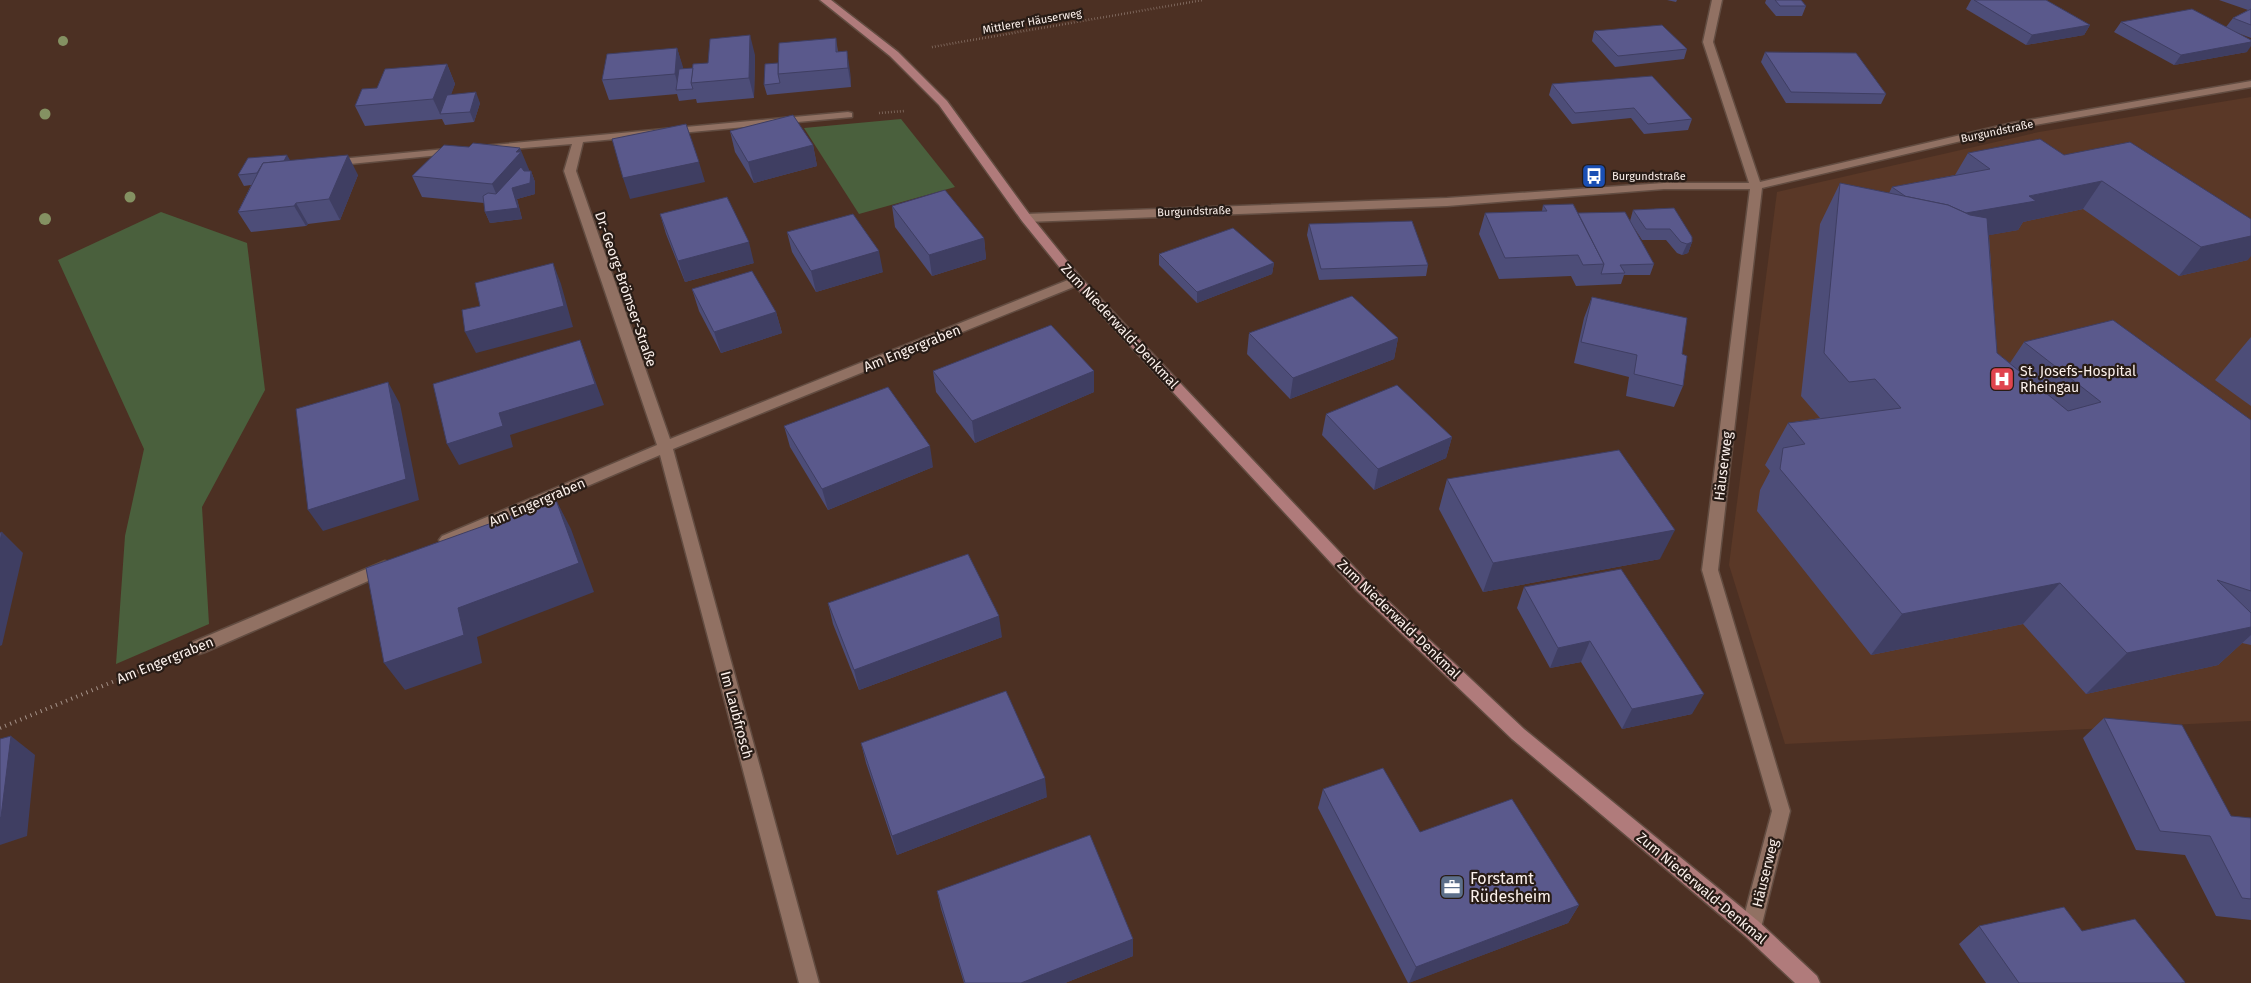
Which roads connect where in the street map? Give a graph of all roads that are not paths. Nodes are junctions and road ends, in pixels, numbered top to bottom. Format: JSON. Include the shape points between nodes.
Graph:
{"nodes":[{"id":1,"x":825,"y":0,"type":"edge"},
{"id":2,"x":1717,"y":0,"type":"edge"},
{"id":3,"x":2251,"y":84,"type":"edge"},
{"id":4,"x":848,"y":115,"type":"road end"},
{"id":5,"x":578,"y":140,"type":"junction"},
{"id":6,"x":340,"y":162,"type":"edge"},
{"id":7,"x":1756,"y":186,"type":"junction"},
{"id":8,"x":1026,"y":218,"type":"junction"},
{"id":9,"x":1077,"y":281,"type":"junction"},
{"id":10,"x":665,"y":447,"type":"junction"},
{"id":11,"x":436,"y":545,"type":"edge"},
{"id":12,"x":400,"y":561,"type":"edge"},
{"id":13,"x":199,"y":647,"type":"road end"},
{"id":14,"x":1750,"y":928,"type":"junction"},
{"id":15,"x":809,"y":983,"type":"edge"},
{"id":16,"x":1810,"y":983,"type":"edge"}],
"edges":[{"from":1,"to":8,"type":"main road","name":"Zum Niederwald-Denkmal","via":[[894,54],[943,103]]},
{"from":2,"to":7,"type":"street","name":"Häuserweg","via":[[1708,42]]},
{"from":3,"to":7,"type":"street","name":"Burgundstraße","via":[[2012,126]]},
{"from":4,"to":5,"type":"street"},
{"from":5,"to":6,"type":"street"},
{"from":5,"to":10,"type":"street","name":"Dr.-Georg-Brömser-Straße","via":[[570,171]]},
{"from":7,"to":8,"type":"street","name":"Burgundstraße","via":[[1664,186],[1447,202]]},
{"from":7,"to":14,"type":"street","name":"Häuserweg","via":[[1710,570],[1781,811]]},
{"from":8,"to":9,"type":"main road","name":"Zum Niederwald-Denkmal"},
{"from":9,"to":10,"type":"street","name":"Am Engergraben"},
{"from":9,"to":14,"type":"main road","name":"Zum Niederwald-Denkmal","via":[[1363,587],[1518,734]]},
{"from":10,"to":11,"type":"street","name":"Am Engergraben"},
{"from":10,"to":15,"type":"street","name":"Im Laubfrosch"},
{"from":12,"to":13,"type":"street","name":"Am Engergraben"},
{"from":14,"to":16,"type":"main road","name":"Zum Niederwald-Denkmal"}]}
